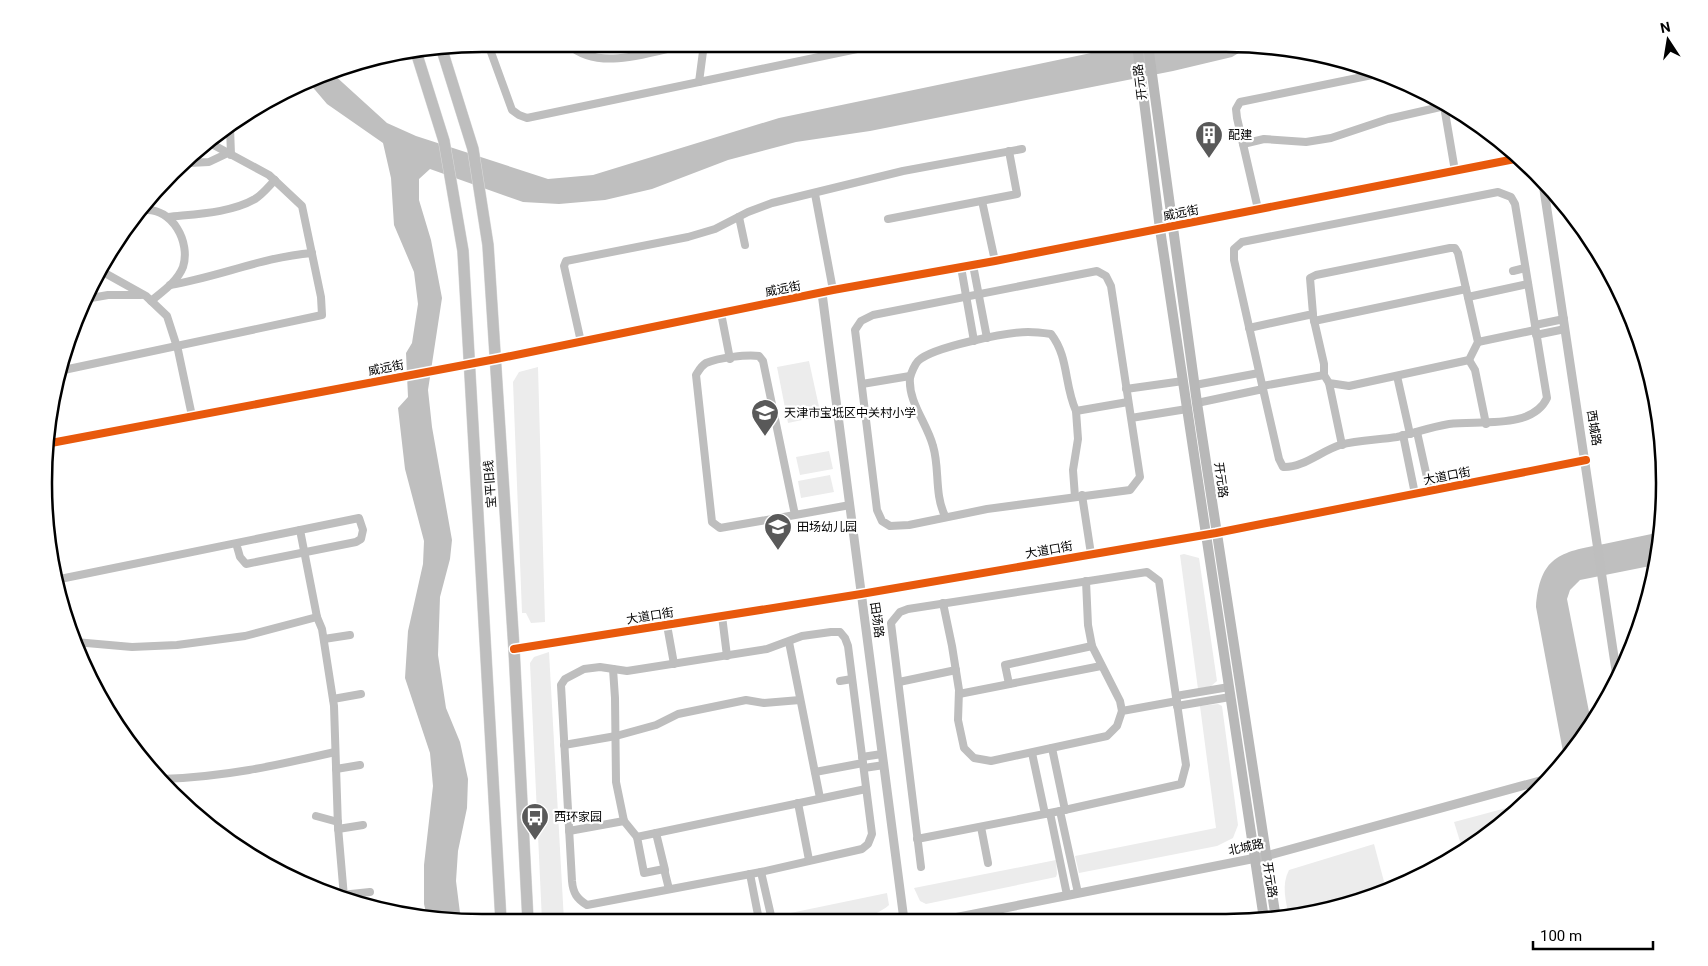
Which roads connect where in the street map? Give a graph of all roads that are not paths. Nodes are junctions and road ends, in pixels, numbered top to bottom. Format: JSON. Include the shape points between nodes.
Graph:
{"nodes":[{"id":1,"x":491,"y":52,"type":"edge"},
{"id":2,"x":580,"y":52,"type":"edge"},
{"id":3,"x":650,"y":52,"type":"edge"},
{"id":4,"x":703,"y":52,"type":"edge"},
{"id":5,"x":843,"y":52,"type":"edge"},
{"id":6,"x":1139,"y":52,"type":"edge"},
{"id":7,"x":1148,"y":52,"type":"edge"},
{"id":8,"x":443,"y":54,"type":"edge"},
{"id":9,"x":418,"y":58,"type":"edge"},
{"id":10,"x":1366,"y":76,"type":"edge"},
{"id":11,"x":1147,"y":81,"type":"junction"},
{"id":12,"x":699,"y":82,"type":"junction"},
{"id":13,"x":1436,"y":108,"type":"edge"},
{"id":14,"x":1447,"y":114,"type":"edge"},
{"id":15,"x":230,"y":135,"type":"edge"},
{"id":16,"x":1243,"y":144,"type":"junction"},
{"id":17,"x":215,"y":146,"type":"edge"},
{"id":18,"x":1022,"y":149,"type":"dead end"},
{"id":19,"x":1009,"y":151,"type":"junction"},
{"id":20,"x":229,"y":154,"type":"junction"},
{"id":21,"x":1510,"y":160,"type":"edge"},
{"id":22,"x":195,"y":163,"type":"edge"},
{"id":23,"x":1455,"y":171,"type":"junction"},
{"id":24,"x":275,"y":180,"type":"junction"},
{"id":25,"x":815,"y":194,"type":"junction"},
{"id":26,"x":1545,"y":195,"type":"edge"},
{"id":27,"x":982,"y":201,"type":"junction"},
{"id":28,"x":1258,"y":209,"type":"junction"},
{"id":29,"x":150,"y":210,"type":"edge"},
{"id":30,"x":739,"y":216,"type":"junction"},
{"id":31,"x":168,"y":217,"type":"junction"},
{"id":32,"x":888,"y":219,"type":"dead end"},
{"id":33,"x":1173,"y":227,"type":"junction"},
{"id":34,"x":1160,"y":228,"type":"junction"},
{"id":35,"x":745,"y":245,"type":"dead end"},
{"id":36,"x":312,"y":253,"type":"junction"},
{"id":37,"x":994,"y":261,"type":"junction"},
{"id":38,"x":973,"y":265,"type":"junction"},
{"id":39,"x":961,"y":267,"type":"junction"},
{"id":40,"x":1525,"y":268,"type":"junction"},
{"id":41,"x":1514,"y":271,"type":"dead end"},
{"id":42,"x":107,"y":274,"type":"edge"},
{"id":43,"x":1528,"y":284,"type":"junction"},
{"id":44,"x":170,"y":285,"type":"junction"},
{"id":45,"x":833,"y":290,"type":"junction"},
{"id":46,"x":822,"y":293,"type":"junction"},
{"id":47,"x":1467,"y":293,"type":"junction"},
{"id":48,"x":142,"y":295,"type":"junction"},
{"id":49,"x":977,"y":295,"type":"junction"},
{"id":50,"x":95,"y":297,"type":"edge"},
{"id":51,"x":966,"y":297,"type":"junction"},
{"id":52,"x":151,"y":301,"type":"junction"},
{"id":53,"x":721,"y":313,"type":"junction"},
{"id":54,"x":1314,"y":317,"type":"junction"},
{"id":55,"x":1564,"y":319,"type":"junction"},
{"id":56,"x":1249,"y":328,"type":"junction"},
{"id":57,"x":1566,"y":329,"type":"junction"},
{"id":58,"x":1535,"y":330,"type":"junction"},
{"id":59,"x":987,"y":338,"type":"junction"},
{"id":60,"x":974,"y":341,"type":"junction"},
{"id":61,"x":581,"y":342,"type":"junction"},
{"id":62,"x":1478,"y":342,"type":"junction"},
{"id":63,"x":176,"y":346,"type":"junction"},
{"id":64,"x":730,"y":358,"type":"junction"},
{"id":65,"x":496,"y":359,"type":"junction"},
{"id":66,"x":1469,"y":360,"type":"junction"},
{"id":67,"x":469,"y":364,"type":"junction"},
{"id":68,"x":68,"y":369,"type":"edge"},
{"id":69,"x":1259,"y":372,"type":"junction"},
{"id":70,"x":1324,"y":375,"type":"junction"},
{"id":71,"x":910,"y":376,"type":"junction"},
{"id":72,"x":1396,"y":376,"type":"junction"},
{"id":73,"x":1183,"y":381,"type":"junction"},
{"id":74,"x":1329,"y":383,"type":"junction"},
{"id":75,"x":862,"y":384,"type":"junction"},
{"id":76,"x":1195,"y":385,"type":"junction"},
{"id":77,"x":1263,"y":388,"type":"junction"},
{"id":78,"x":1126,"y":389,"type":"junction"},
{"id":79,"x":1128,"y":402,"type":"junction"},
{"id":80,"x":1197,"y":403,"type":"junction"},
{"id":81,"x":1187,"y":409,"type":"junction"},
{"id":82,"x":1076,"y":411,"type":"junction"},
{"id":83,"x":192,"y":416,"type":"junction"},
{"id":84,"x":1131,"y":418,"type":"junction"},
{"id":85,"x":1486,"y":424,"type":"junction"},
{"id":86,"x":1410,"y":434,"type":"junction"},
{"id":87,"x":1284,"y":442,"type":"dead end"},
{"id":88,"x":54,"y":443,"type":"edge"},
{"id":89,"x":1275,"y":444,"type":"junction"},
{"id":90,"x":1342,"y":445,"type":"junction"},
{"id":91,"x":1586,"y":460,"type":"junction"},
{"id":92,"x":1430,"y":491,"type":"junction"},
{"id":93,"x":1415,"y":494,"type":"junction"},
{"id":94,"x":1078,"y":496,"type":"junction"},
{"id":95,"x":850,"y":505,"type":"junction"},
{"id":96,"x":795,"y":514,"type":"junction"},
{"id":97,"x":945,"y":516,"type":"junction"},
{"id":98,"x":300,"y":530,"type":"junction"},
{"id":99,"x":1211,"y":534,"type":"junction"},
{"id":100,"x":236,"y":543,"type":"junction"},
{"id":101,"x":305,"y":552,"type":"junction"},
{"id":102,"x":1091,"y":554,"type":"junction"},
{"id":103,"x":64,"y":578,"type":"edge"},
{"id":104,"x":1086,"y":581,"type":"junction"},
{"id":105,"x":861,"y":594,"type":"junction"},
{"id":106,"x":943,"y":603,"type":"junction"},
{"id":107,"x":722,"y":616,"type":"junction"},
{"id":108,"x":317,"y":617,"type":"junction"},
{"id":109,"x":668,"y":624,"type":"junction"},
{"id":110,"x":350,"y":635,"type":"dead end"},
{"id":111,"x":324,"y":639,"type":"junction"},
{"id":112,"x":789,"y":642,"type":"junction"},
{"id":113,"x":83,"y":643,"type":"edge"},
{"id":114,"x":1092,"y":646,"type":"junction"},
{"id":115,"x":514,"y":649,"type":"junction"},
{"id":116,"x":727,"y":656,"type":"junction"},
{"id":117,"x":674,"y":664,"type":"junction"},
{"id":118,"x":1615,"y":664,"type":"edge"},
{"id":119,"x":1101,"y":666,"type":"junction"},
{"id":120,"x":613,"y":669,"type":"junction"},
{"id":121,"x":956,"y":670,"type":"junction"},
{"id":122,"x":852,"y":679,"type":"junction"},
{"id":123,"x":840,"y":681,"type":"dead end"},
{"id":124,"x":898,"y":682,"type":"junction"},
{"id":125,"x":1009,"y":684,"type":"junction"},
{"id":126,"x":1229,"y":692,"type":"junction"},
{"id":127,"x":361,"y":694,"type":"dead end"},
{"id":128,"x":959,"y":694,"type":"junction"},
{"id":129,"x":333,"y":699,"type":"junction"},
{"id":130,"x":800,"y":700,"type":"junction"},
{"id":131,"x":1177,"y":701,"type":"junction"},
{"id":132,"x":1122,"y":711,"type":"junction"},
{"id":133,"x":616,"y":736,"type":"junction"},
{"id":134,"x":564,"y":745,"type":"junction"},
{"id":135,"x":1052,"y":748,"type":"junction"},
{"id":136,"x":335,"y":752,"type":"junction"},
{"id":137,"x":1032,"y":753,"type":"junction"},
{"id":138,"x":882,"y":754,"type":"junction"},
{"id":139,"x":863,"y":762,"type":"junction"},
{"id":140,"x":360,"y":765,"type":"dead end"},
{"id":141,"x":884,"y":765,"type":"junction"},
{"id":142,"x":336,"y":769,"type":"junction"},
{"id":143,"x":815,"y":772,"type":"junction"},
{"id":144,"x":171,"y":779,"type":"edge"},
{"id":145,"x":1535,"y":781,"type":"edge"},
{"id":146,"x":866,"y":789,"type":"junction"},
{"id":147,"x":820,"y":798,"type":"junction"},
{"id":148,"x":798,"y":803,"type":"junction"},
{"id":149,"x":1063,"y":810,"type":"junction"},
{"id":150,"x":1048,"y":813,"type":"junction"},
{"id":151,"x":316,"y":816,"type":"dead end"},
{"id":152,"x":624,"y":821,"type":"junction"},
{"id":153,"x":338,"y":825,"type":"junction"},
{"id":154,"x":363,"y":825,"type":"dead end"},
{"id":155,"x":981,"y":827,"type":"junction"},
{"id":156,"x":569,"y":831,"type":"junction"},
{"id":157,"x":656,"y":833,"type":"junction"},
{"id":158,"x":637,"y":837,"type":"junction"},
{"id":159,"x":917,"y":839,"type":"junction"},
{"id":160,"x":1266,"y":856,"type":"junction"},
{"id":161,"x":1254,"y":858,"type":"junction"},
{"id":162,"x":809,"y":860,"type":"junction"},
{"id":163,"x":988,"y":863,"type":"dead end"},
{"id":164,"x":921,"y":868,"type":"dead end"},
{"id":165,"x":665,"y":870,"type":"junction"},
{"id":166,"x":761,"y":872,"type":"junction"},
{"id":167,"x":750,"y":874,"type":"junction"},
{"id":168,"x":669,"y":889,"type":"junction"},
{"id":169,"x":342,"y":890,"type":"edge"},
{"id":170,"x":370,"y":892,"type":"dead end"},
{"id":171,"x":1078,"y":893,"type":"junction"},
{"id":172,"x":354,"y":894,"type":"edge"},
{"id":173,"x":1067,"y":895,"type":"junction"},
{"id":174,"x":1275,"y":911,"type":"edge"},
{"id":175,"x":1263,"y":912,"type":"edge"},
{"id":176,"x":500,"y":914,"type":"edge"},
{"id":177,"x":528,"y":914,"type":"edge"},
{"id":178,"x":758,"y":914,"type":"edge"},
{"id":179,"x":771,"y":914,"type":"edge"},
{"id":180,"x":903,"y":914,"type":"edge"},
{"id":181,"x":974,"y":914,"type":"edge"}],
"edges":[{"from":1,"to":12,"type":"street","via":[[512,110],[527,118]]},
{"from":2,"to":3,"type":"street","via":[[610,60]]},
{"from":4,"to":12,"type":"street"},
{"from":5,"to":12,"type":"street"},
{"from":6,"to":11,"type":"main road","name":"开元路"},
{"from":7,"to":11,"type":"main road","name":"开元路"},
{"from":8,"to":65,"type":"main road","name":"宝平旧线","via":[[473,149],[483,201]]},
{"from":9,"to":67,"type":"main road","name":"宝平旧线","via":[[444,141],[454,191],[463,252]]},
{"from":10,"to":16,"type":"street","via":[[1240,102],[1236,109]]},
{"from":11,"to":33,"type":"main road","name":"开元路"},
{"from":11,"to":34,"type":"main road","name":"开元路"},
{"from":13,"to":16,"type":"street","via":[[1388,119],[1332,138],[1306,142],[1264,139]]},
{"from":14,"to":23,"type":"street"},
{"from":15,"to":20,"type":"street"},
{"from":16,"to":28,"type":"street"},
{"from":17,"to":20,"type":"street"},
{"from":18,"to":19,"type":"street"},
{"from":19,"to":25,"type":"street","via":[[903,171]]},
{"from":19,"to":27,"type":"street","via":[[1017,194]]},
{"from":20,"to":22,"type":"street","via":[[208,162]]},
{"from":20,"to":24,"type":"street"},
{"from":21,"to":23,"type":"street","name":"威远街"},
{"from":23,"to":28,"type":"street","name":"威远街"},
{"from":24,"to":31,"type":"street","via":[[257,198],[245,204]]},
{"from":24,"to":36,"type":"street","via":[[302,206]]},
{"from":25,"to":30,"type":"street","via":[[772,203]]},
{"from":25,"to":45,"type":"street"},
{"from":26,"to":55,"type":"street","name":"西城路"},
{"from":27,"to":32,"type":"street"},
{"from":27,"to":37,"type":"street"},
{"from":28,"to":33,"type":"street","name":"威远街"},
{"from":29,"to":31,"type":"street"},
{"from":30,"to":35,"type":"street"},
{"from":30,"to":61,"type":"street","via":[[715,229],[688,237],[566,261],[564,266]]},
{"from":31,"to":44,"type":"street","via":[[177,227],[184,244],[183,266]]},
{"from":33,"to":34,"type":"street","name":"威远街"},
{"from":33,"to":76,"type":"main road","name":"开元路"},
{"from":34,"to":37,"type":"street","name":"威远街"},
{"from":34,"to":73,"type":"main road","name":"开元路"},
{"from":36,"to":44,"type":"street","via":[[232,268]]},
{"from":36,"to":63,"type":"street","via":[[322,315]]},
{"from":37,"to":38,"type":"street","name":"威远街"},
{"from":38,"to":39,"type":"street","name":"威远街"},
{"from":38,"to":49,"type":"street"},
{"from":39,"to":45,"type":"street","name":"威远街"},
{"from":39,"to":51,"type":"street"},
{"from":40,"to":41,"type":"street"},
{"from":40,"to":43,"type":"street"},
{"from":40,"to":56,"type":"street","via":[[1515,204],[1511,197],[1498,192],[1242,242],[1234,249],[1234,260]]},
{"from":42,"to":48,"type":"street"},
{"from":43,"to":47,"type":"street"},
{"from":43,"to":58,"type":"street"},
{"from":44,"to":52,"type":"street"},
{"from":45,"to":46,"type":"street","name":"威远街"},
{"from":46,"to":53,"type":"street","name":"威远街"},
{"from":46,"to":95,"type":"street","name":"田场路"},
{"from":47,"to":54,"type":"street"},
{"from":47,"to":54,"type":"street","via":[[1458,253],[1455,248],[1450,248],[1310,278]]},
{"from":47,"to":62,"type":"street"},
{"from":48,"to":50,"type":"street"},
{"from":48,"to":52,"type":"street"},
{"from":49,"to":51,"type":"street"},
{"from":49,"to":59,"type":"street"},
{"from":49,"to":78,"type":"street","via":[[1097,272],[1106,276],[1111,286]]},
{"from":51,"to":60,"type":"street"},
{"from":51,"to":75,"type":"street","via":[[873,315],[861,321],[855,330]]},
{"from":52,"to":63,"type":"street","via":[[167,316]]},
{"from":53,"to":61,"type":"street","name":"威远街"},
{"from":53,"to":64,"type":"street"},
{"from":54,"to":56,"type":"street"},
{"from":54,"to":70,"type":"street"},
{"from":55,"to":57,"type":"street","name":"西城路"},
{"from":55,"to":58,"type":"street"},
{"from":56,"to":69,"type":"street"},
{"from":57,"to":58,"type":"street"},
{"from":57,"to":91,"type":"street","name":"西城路"},
{"from":58,"to":62,"type":"street"},
{"from":58,"to":85,"type":"street","via":[[1547,398],[1542,408],[1536,414]]},
{"from":59,"to":60,"type":"street"},
{"from":59,"to":82,"type":"street","via":[[1027,332],[1051,334],[1065,360],[1070,397]]},
{"from":60,"to":71,"type":"street","via":[[930,353],[918,361]]},
{"from":61,"to":65,"type":"street","name":"威远街"},
{"from":62,"to":66,"type":"street"},
{"from":63,"to":68,"type":"street"},
{"from":63,"to":83,"type":"street"},
{"from":64,"to":96,"type":"street","via":[[751,354],[763,361]]},
{"from":64,"to":96,"type":"street","via":[[707,363],[696,375],[712,522],[720,528]]},
{"from":65,"to":67,"type":"street","name":"威远街"},
{"from":65,"to":115,"type":"main road","name":"宝平旧线"},
{"from":66,"to":72,"type":"street"},
{"from":66,"to":85,"type":"street","via":[[1475,370]]},
{"from":67,"to":83,"type":"street","name":"威远街"},
{"from":67,"to":176,"type":"main road","name":"宝平旧线"},
{"from":69,"to":76,"type":"street"},
{"from":69,"to":77,"type":"street"},
{"from":70,"to":74,"type":"street"},
{"from":70,"to":77,"type":"street"},
{"from":71,"to":75,"type":"street"},
{"from":71,"to":97,"type":"street","via":[[914,402],[934,446],[938,498]]},
{"from":72,"to":74,"type":"street","via":[[1349,386]]},
{"from":72,"to":86,"type":"street"},
{"from":73,"to":78,"type":"street"},
{"from":73,"to":81,"type":"main road","name":"开元路"},
{"from":74,"to":90,"type":"street"},
{"from":75,"to":97,"type":"street","via":[[882,521],[890,526],[909,525]]},
{"from":76,"to":80,"type":"main road","name":"开元路"},
{"from":77,"to":80,"type":"street"},
{"from":77,"to":89,"type":"street"},
{"from":78,"to":79,"type":"street"},
{"from":79,"to":82,"type":"street"},
{"from":79,"to":84,"type":"street"},
{"from":80,"to":99,"type":"main road","name":"开元路"},
{"from":81,"to":84,"type":"street"},
{"from":81,"to":99,"type":"main road","name":"开元路"},
{"from":82,"to":94,"type":"street","via":[[1078,439],[1073,470]]},
{"from":83,"to":88,"type":"street","name":"威远街"},
{"from":84,"to":94,"type":"street","via":[[1140,477],[1136,484],[1130,490]]},
{"from":85,"to":86,"type":"street","via":[[1450,424]]},
{"from":86,"to":90,"type":"street"},
{"from":86,"to":92,"type":"street"},
{"from":86,"to":93,"type":"street"},
{"from":87,"to":89,"type":"street"},
{"from":89,"to":90,"type":"street","via":[[1283,467],[1293,467]]},
{"from":91,"to":92,"type":"street","name":"大道口街"},
{"from":91,"to":118,"type":"street","name":"西城路"},
{"from":92,"to":93,"type":"street","name":"大道口街"},
{"from":93,"to":99,"type":"street","name":"大道口街"},
{"from":94,"to":97,"type":"street"},
{"from":94,"to":102,"type":"street"},
{"from":95,"to":96,"type":"street"},
{"from":95,"to":105,"type":"street","name":"田场路"},
{"from":98,"to":100,"type":"street"},
{"from":98,"to":101,"type":"street"},
{"from":98,"to":101,"type":"street","via":[[359,518],[362,523],[361,539],[356,542]]},
{"from":99,"to":102,"type":"street","name":"大道口街"},
{"from":99,"to":126,"type":"main road","name":"开元路"},
{"from":99,"to":160,"type":"main road","name":"开元路"},
{"from":100,"to":101,"type":"street","via":[[246,564]]},
{"from":100,"to":103,"type":"street"},
{"from":101,"to":108,"type":"street"},
{"from":102,"to":105,"type":"street","name":"大道口街"},
{"from":104,"to":106,"type":"street"},
{"from":104,"to":114,"type":"street"},
{"from":104,"to":131,"type":"street","via":[[1147,572],[1159,581]]},
{"from":105,"to":107,"type":"street","name":"大道口街"},
{"from":105,"to":138,"type":"street","name":"田场路"},
{"from":106,"to":121,"type":"street"},
{"from":106,"to":124,"type":"street","via":[[908,609],[894,617],[891,623]]},
{"from":107,"to":109,"type":"street","name":"大道口街"},
{"from":107,"to":116,"type":"street"},
{"from":108,"to":111,"type":"street"},
{"from":108,"to":113,"type":"street","via":[[245,636],[177,645],[132,647]]},
{"from":109,"to":115,"type":"street","name":"大道口街"},
{"from":109,"to":117,"type":"street"},
{"from":110,"to":111,"type":"street"},
{"from":111,"to":129,"type":"street"},
{"from":112,"to":116,"type":"street","via":[[767,650]]},
{"from":112,"to":122,"type":"street","via":[[802,636],[840,632],[848,646]]},
{"from":112,"to":130,"type":"street"},
{"from":114,"to":119,"type":"street"},
{"from":114,"to":125,"type":"street","via":[[1005,665]]},
{"from":115,"to":177,"type":"main road","name":"宝平旧线"},
{"from":116,"to":117,"type":"street"},
{"from":117,"to":120,"type":"street","via":[[627,671]]},
{"from":119,"to":125,"type":"street"},
{"from":119,"to":132,"type":"street"},
{"from":120,"to":133,"type":"street"},
{"from":120,"to":134,"type":"street","via":[[584,668],[561,685]]},
{"from":121,"to":124,"type":"street"},
{"from":121,"to":128,"type":"street"},
{"from":122,"to":123,"type":"street"},
{"from":122,"to":139,"type":"street"},
{"from":124,"to":159,"type":"street"},
{"from":125,"to":128,"type":"street"},
{"from":126,"to":131,"type":"street"},
{"from":126,"to":161,"type":"main road","name":"开元路"},
{"from":127,"to":129,"type":"street"},
{"from":128,"to":137,"type":"street","via":[[958,720],[964,748],[974,758],[991,761]]},
{"from":129,"to":136,"type":"street"},
{"from":130,"to":133,"type":"street","via":[[764,703],[746,700],[678,714],[656,725]]},
{"from":130,"to":143,"type":"street"},
{"from":131,"to":132,"type":"street"},
{"from":131,"to":149,"type":"street","via":[[1186,766],[1181,784]]},
{"from":132,"to":135,"type":"street","via":[[1118,726],[1107,736]]},
{"from":133,"to":134,"type":"street"},
{"from":133,"to":152,"type":"street","via":[[616,782]]},
{"from":134,"to":156,"type":"street"},
{"from":135,"to":137,"type":"street"},
{"from":135,"to":149,"type":"street"},
{"from":136,"to":142,"type":"street"},
{"from":136,"to":144,"type":"street","via":[[250,772]]},
{"from":137,"to":150,"type":"street"},
{"from":138,"to":139,"type":"street"},
{"from":138,"to":141,"type":"street","name":"田场路"},
{"from":139,"to":141,"type":"street"},
{"from":139,"to":143,"type":"street"},
{"from":139,"to":146,"type":"street"},
{"from":140,"to":142,"type":"street"},
{"from":141,"to":180,"type":"street","name":"田场路"},
{"from":142,"to":153,"type":"street"},
{"from":143,"to":147,"type":"street"},
{"from":145,"to":160,"type":"street","name":"北城路"},
{"from":146,"to":147,"type":"street"},
{"from":146,"to":162,"type":"street","via":[[872,834],[868,844],[862,849]]},
{"from":147,"to":148,"type":"street"},
{"from":148,"to":157,"type":"street"},
{"from":148,"to":162,"type":"street"},
{"from":149,"to":150,"type":"street"},
{"from":149,"to":171,"type":"street"},
{"from":150,"to":155,"type":"street"},
{"from":150,"to":173,"type":"street"},
{"from":151,"to":153,"type":"street"},
{"from":152,"to":156,"type":"street"},
{"from":152,"to":158,"type":"street"},
{"from":153,"to":154,"type":"street"},
{"from":153,"to":169,"type":"street"},
{"from":155,"to":159,"type":"street"},
{"from":155,"to":163,"type":"street"},
{"from":156,"to":168,"type":"street","via":[[572,891],[587,905]]},
{"from":157,"to":158,"type":"street"},
{"from":157,"to":165,"type":"street"},
{"from":158,"to":165,"type":"street","via":[[644,873]]},
{"from":159,"to":164,"type":"street"},
{"from":160,"to":161,"type":"street","name":"北城路"},
{"from":160,"to":174,"type":"main road","name":"开元路"},
{"from":161,"to":171,"type":"street","name":"北城路"},
{"from":161,"to":175,"type":"main road","name":"开元路"},
{"from":162,"to":166,"type":"street"},
{"from":165,"to":168,"type":"street"},
{"from":166,"to":167,"type":"street"},
{"from":166,"to":179,"type":"street"},
{"from":167,"to":168,"type":"street"},
{"from":167,"to":178,"type":"street"},
{"from":170,"to":172,"type":"street"},
{"from":171,"to":173,"type":"street","name":"北城路"},
{"from":173,"to":181,"type":"street","name":"北城路"}]}
